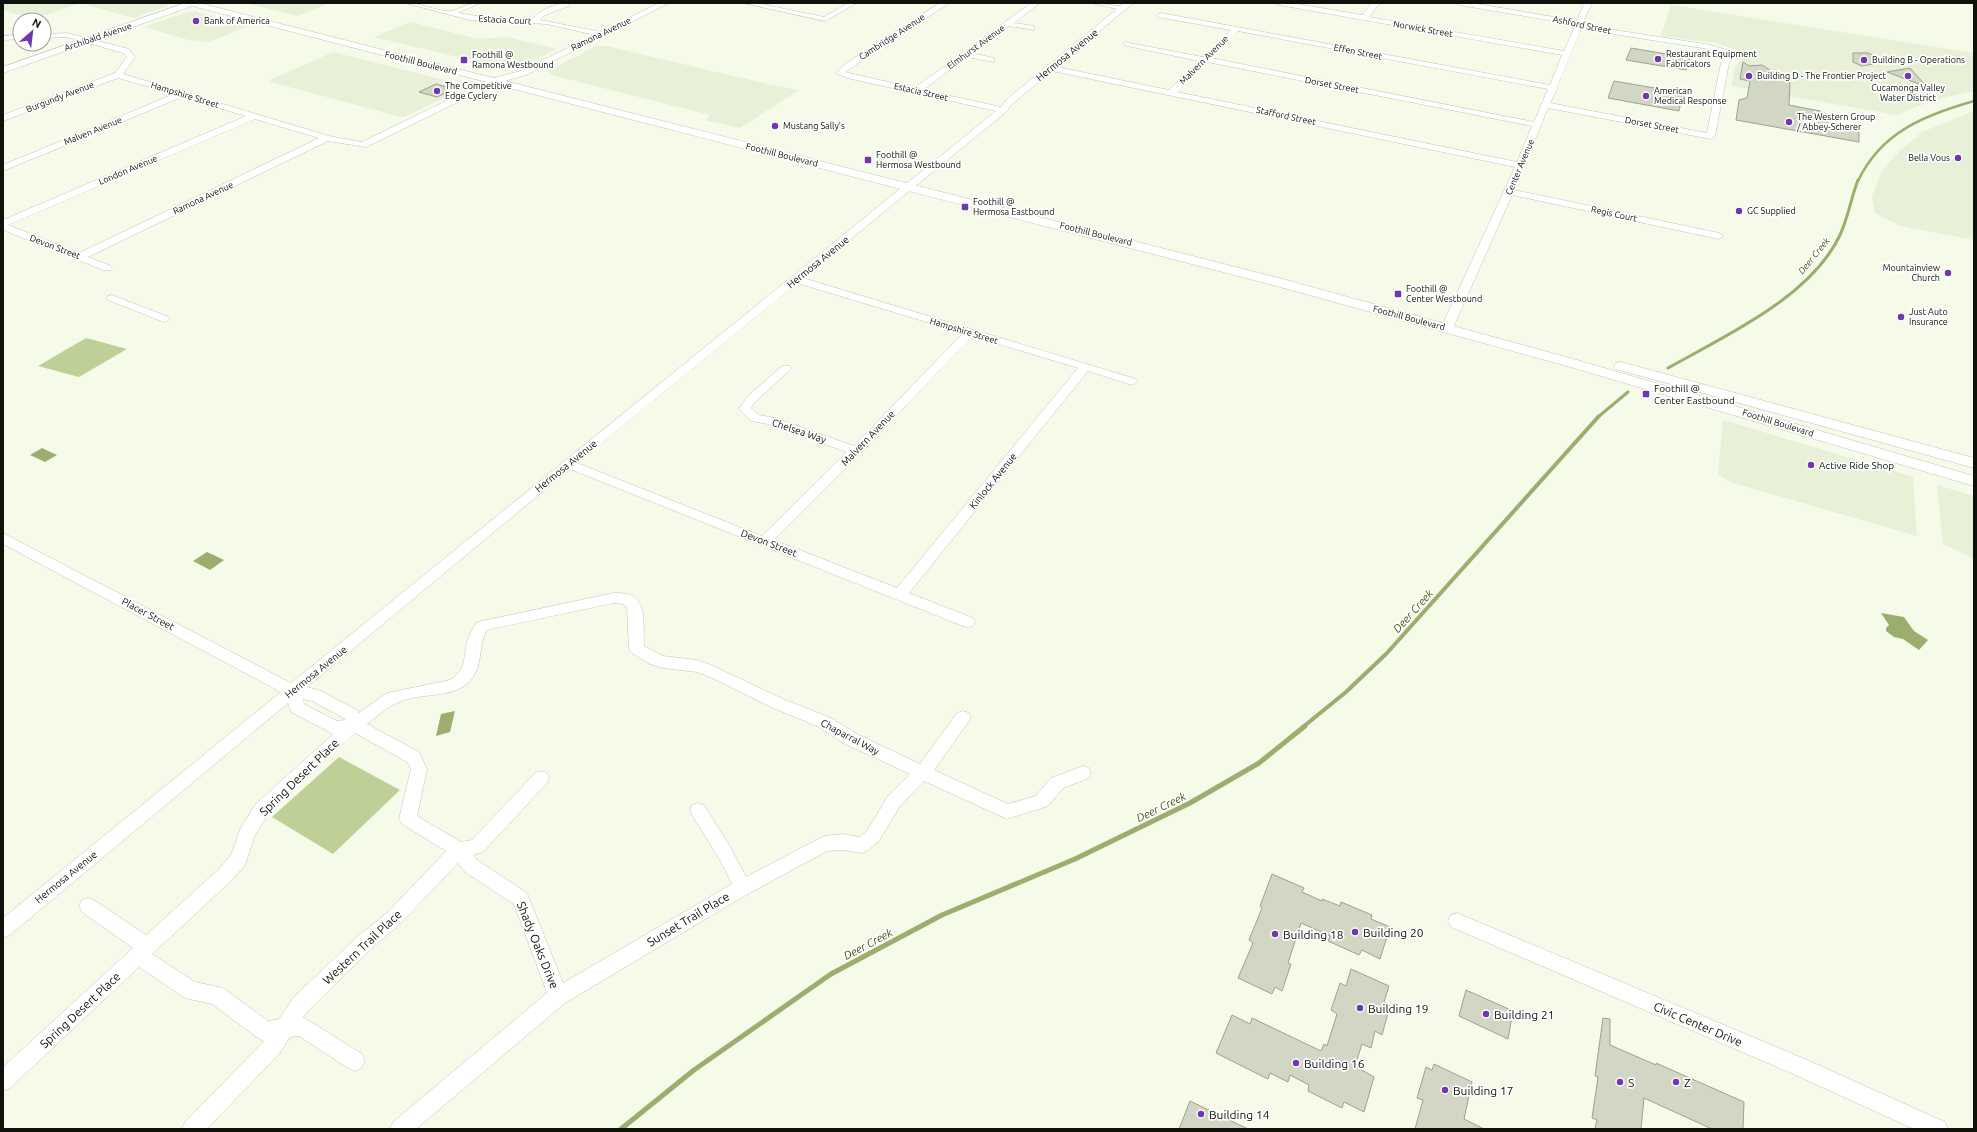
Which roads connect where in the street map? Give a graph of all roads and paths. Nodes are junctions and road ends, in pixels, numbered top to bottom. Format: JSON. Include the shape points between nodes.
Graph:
{"nodes":[{"id":1,"x":191,"y":3,"type":"edge"},
{"id":2,"x":219,"y":3,"type":"edge"},
{"id":3,"x":409,"y":3,"type":"edge"},
{"id":4,"x":476,"y":3,"type":"edge"},
{"id":5,"x":664,"y":3,"type":"edge"},
{"id":6,"x":747,"y":3,"type":"edge"},
{"id":7,"x":853,"y":3,"type":"edge"},
{"id":8,"x":945,"y":3,"type":"edge"},
{"id":9,"x":1036,"y":3,"type":"edge"},
{"id":10,"x":1095,"y":3,"type":"edge"},
{"id":11,"x":1279,"y":3,"type":"edge"},
{"id":12,"x":1376,"y":3,"type":"edge"},
{"id":13,"x":1459,"y":3,"type":"edge"},
{"id":14,"x":1588,"y":3,"type":"edge"},
{"id":15,"x":566,"y":4,"type":"dead end"},
{"id":16,"x":758,"y":4,"type":"edge"},
{"id":17,"x":1126,"y":6,"type":"edge"},
{"id":18,"x":451,"y":13,"type":"junction"},
{"id":19,"x":1161,"y":15,"type":"dead end"},
{"id":20,"x":1364,"y":18,"type":"junction"},
{"id":21,"x":534,"y":21,"type":"junction"},
{"id":22,"x":1008,"y":24,"type":"junction"},
{"id":23,"x":1580,"y":27,"type":"junction"},
{"id":24,"x":1031,"y":28,"type":"dead end"},
{"id":25,"x":1236,"y":29,"type":"junction"},
{"id":26,"x":602,"y":34,"type":"junction"},
{"id":27,"x":52,"y":36,"type":"edge"},
{"id":28,"x":87,"y":40,"type":"junction"},
{"id":29,"x":1127,"y":44,"type":"dead end"},
{"id":30,"x":964,"y":54,"type":"junction"},
{"id":31,"x":1568,"y":54,"type":"junction"},
{"id":32,"x":991,"y":60,"type":"dead end"},
{"id":33,"x":1205,"y":60,"type":"junction"},
{"id":34,"x":1051,"y":68,"type":"junction"},
{"id":35,"x":3,"y":70,"type":"edge"},
{"id":36,"x":840,"y":74,"type":"joint"},
{"id":37,"x":118,"y":75,"type":"junction"},
{"id":38,"x":507,"y":77,"type":"junction"},
{"id":39,"x":494,"y":81,"type":"junction"},
{"id":40,"x":1554,"y":88,"type":"junction"},
{"id":41,"x":916,"y":91,"type":"junction"},
{"id":42,"x":1172,"y":92,"type":"junction"},
{"id":43,"x":182,"y":94,"type":"junction"},
{"id":44,"x":1547,"y":105,"type":"junction"},
{"id":45,"x":1003,"y":110,"type":"junction"},
{"id":46,"x":254,"y":116,"type":"junction"},
{"id":47,"x":3,"y":118,"type":"edge"},
{"id":48,"x":1538,"y":125,"type":"junction"},
{"id":49,"x":1711,"y":136,"type":"joint"},
{"id":50,"x":327,"y":138,"type":"junction"},
{"id":51,"x":363,"y":145,"type":"joint"},
{"id":52,"x":1520,"y":165,"type":"junction"},
{"id":53,"x":3,"y":168,"type":"edge"},
{"id":54,"x":912,"y":183,"type":"junction"},
{"id":55,"x":1509,"y":192,"type":"junction"},
{"id":56,"x":3,"y":226,"type":"edge"},
{"id":57,"x":1719,"y":236,"type":"dead end"},
{"id":58,"x":79,"y":257,"type":"junction"},
{"id":59,"x":107,"y":268,"type":"dead end"},
{"id":60,"x":796,"y":280,"type":"junction"},
{"id":61,"x":112,"y":298,"type":"dead end"},
{"id":62,"x":165,"y":319,"type":"dead end"},
{"id":63,"x":1449,"y":324,"type":"junction"},
{"id":64,"x":970,"y":332,"type":"junction"},
{"id":65,"x":1085,"y":367,"type":"junction"},
{"id":66,"x":786,"y":368,"type":"dead end"},
{"id":67,"x":1132,"y":381,"type":"dead end"},
{"id":68,"x":856,"y":451,"type":"junction"},
{"id":69,"x":1974,"y":463,"type":"edge"},
{"id":70,"x":568,"y":464,"type":"junction"},
{"id":71,"x":1974,"y":481,"type":"edge"},
{"id":72,"x":3,"y":538,"type":"edge"},
{"id":73,"x":765,"y":541,"type":"junction"},
{"id":74,"x":900,"y":594,"type":"junction"},
{"id":75,"x":627,"y":599,"type":"joint"},
{"id":76,"x":968,"y":622,"type":"dead end"},
{"id":77,"x":293,"y":691,"type":"junction"},
{"id":78,"x":963,"y":716,"type":"dead end"},
{"id":79,"x":354,"y":725,"type":"junction"},
{"id":80,"x":921,"y":772,"type":"junction"},
{"id":81,"x":1083,"y":773,"type":"dead end"},
{"id":82,"x":541,"y":778,"type":"dead end"},
{"id":83,"x":698,"y":810,"type":"dead end"},
{"id":84,"x":459,"y":850,"type":"junction"},
{"id":85,"x":742,"y":887,"type":"junction"},
{"id":86,"x":88,"y":906,"type":"dead end"},
{"id":87,"x":1457,"y":921,"type":"dead end"},
{"id":88,"x":3,"y":929,"type":"edge"},
{"id":89,"x":143,"y":952,"type":"junction"},
{"id":90,"x":558,"y":996,"type":"junction"},
{"id":91,"x":282,"y":1030,"type":"junction"},
{"id":92,"x":355,"y":1061,"type":"dead end"},
{"id":93,"x":3,"y":1081,"type":"edge"},
{"id":94,"x":192,"y":1129,"type":"edge"},
{"id":95,"x":400,"y":1129,"type":"edge"},
{"id":96,"x":1938,"y":1129,"type":"edge"}],
"edges":[{"from":1,"to":28,"type":"main road","name":"Archibald Avenue"},
{"from":1,"to":39,"type":"main road","name":"Foothill Boulevard"},
{"from":2,"to":38,"type":"main road","name":"Foothill Boulevard"},
{"from":3,"to":18,"type":"street","name":"Estacia Court"},
{"from":4,"to":18,"type":"street"},
{"from":5,"to":26,"type":"street","name":"Ramona Avenue"},
{"from":6,"to":16,"type":"street"},
{"from":7,"to":16,"type":"street","via":[[825,19]]},
{"from":8,"to":36,"type":"street","name":"Cambridge Avenue","via":[[842,69]]},
{"from":9,"to":22,"type":"street","name":"Elmhurst Avenue"},
{"from":10,"to":17,"type":"street"},
{"from":11,"to":20,"type":"street","name":"Norwick Street"},
{"from":12,"to":20,"type":"street"},
{"from":13,"to":23,"type":"street","name":"Ashford Street","via":[[1574,22]]},
{"from":14,"to":23,"type":"street","name":"Center Avenue"},
{"from":15,"to":21,"type":"street","via":[[542,13]]},
{"from":17,"to":34,"type":"street","name":"Hermosa Avenue"},
{"from":18,"to":21,"type":"street","name":"Estacia Court","via":[[489,20]]},
{"from":19,"to":25,"type":"street","name":"Effen Street"},
{"from":20,"to":31,"type":"street","name":"Norwick Street"},
{"from":21,"to":26,"type":"street","name":"Estacia Court"},
{"from":22,"to":24,"type":"street"},
{"from":22,"to":30,"type":"street","name":"Elmhurst Avenue"},
{"from":23,"to":31,"type":"street","name":"Center Avenue"},
{"from":23,"to":49,"type":"street","name":"Ashford Street","via":[[1711,47],[1727,53],[1729,58],[1725,63]]},
{"from":25,"to":33,"type":"street","name":"Malvern Avenue"},
{"from":25,"to":40,"type":"street","name":"Effen Street"},
{"from":26,"to":38,"type":"street","name":"Ramona Avenue","via":[[523,72]]},
{"from":27,"to":28,"type":"street","via":[[67,35]]},
{"from":28,"to":35,"type":"main road","name":"Archibald Avenue"},
{"from":28,"to":37,"type":"street","via":[[126,51],[131,57]]},
{"from":29,"to":33,"type":"street","name":"Dorset Street"},
{"from":30,"to":32,"type":"street"},
{"from":30,"to":41,"type":"street","name":"Elmhurst Avenue"},
{"from":31,"to":40,"type":"street","name":"Center Avenue"},
{"from":33,"to":42,"type":"street","name":"Malvern Avenue"},
{"from":33,"to":48,"type":"street","name":"Dorset Street"},
{"from":34,"to":42,"type":"street","name":"Stafford Street"},
{"from":34,"to":45,"type":"street","name":"Hermosa Avenue","via":[[1009,102]]},
{"from":36,"to":41,"type":"street","name":"Estacia Street"},
{"from":37,"to":43,"type":"street","name":"Hampshire Street"},
{"from":37,"to":47,"type":"street","name":"Burgundy Avenue"},
{"from":38,"to":39,"type":"street","name":"Ramona Avenue"},
{"from":38,"to":54,"type":"main road","name":"Foothill Boulevard"},
{"from":39,"to":51,"type":"street","name":"Ramona Avenue"},
{"from":39,"to":54,"type":"main road","name":"Foothill Boulevard"},
{"from":40,"to":44,"type":"street","name":"Center Avenue"},
{"from":41,"to":45,"type":"street","name":"Estacia Street"},
{"from":42,"to":52,"type":"street","name":"Stafford Street"},
{"from":43,"to":46,"type":"street","name":"Hampshire Street"},
{"from":43,"to":53,"type":"street","name":"Malven Avenue"},
{"from":44,"to":48,"type":"street","name":"Center Avenue"},
{"from":44,"to":49,"type":"street","name":"Dorset Street"},
{"from":45,"to":54,"type":"street","name":"Hermosa Avenue"},
{"from":46,"to":50,"type":"street","name":"Hampshire Street"},
{"from":46,"to":56,"type":"street","name":"London Avenue"},
{"from":48,"to":52,"type":"street","name":"Center Avenue"},
{"from":50,"to":51,"type":"street","name":"Hampshire Street"},
{"from":50,"to":58,"type":"street","name":"Ramona Avenue"},
{"from":52,"to":55,"type":"street","name":"Center Avenue"},
{"from":54,"to":60,"type":"street","name":"Hermosa Avenue"},
{"from":54,"to":63,"type":"main road","name":"Foothill Boulevard","via":[[1190,249]]},
{"from":55,"to":57,"type":"street","name":"Regis Court"},
{"from":55,"to":63,"type":"street","name":"Center Avenue"},
{"from":56,"to":58,"type":"street","name":"Devon Street"},
{"from":58,"to":59,"type":"street","name":"Devon Street"},
{"from":60,"to":64,"type":"street","name":"Hampshire Street"},
{"from":60,"to":70,"type":"street","name":"Hermosa Avenue"},
{"from":61,"to":62,"type":"street"},
{"from":63,"to":69,"type":"main road","name":"Foothill Boulevard"},
{"from":63,"to":71,"type":"main road","name":"Foothill Boulevard"},
{"from":64,"to":65,"type":"street","name":"Hampshire Street"},
{"from":64,"to":68,"type":"street","name":"Malvern Avenue"},
{"from":65,"to":67,"type":"street","name":"Hampshire Street"},
{"from":65,"to":74,"type":"street","name":"Kinlock Avenue"},
{"from":66,"to":68,"type":"street","name":"Chelsea Way","via":[[751,400],[745,409],[755,418],[771,421]]},
{"from":68,"to":73,"type":"street","name":"Malvern Avenue"},
{"from":70,"to":73,"type":"street","name":"Devon Street"},
{"from":70,"to":77,"type":"street","name":"Hermosa Avenue"},
{"from":72,"to":77,"type":"street","name":"Placer Street"},
{"from":73,"to":74,"type":"street","name":"Devon Street"},
{"from":74,"to":76,"type":"street","name":"Devon Street"},
{"from":75,"to":79,"type":"street","name":"Spring Desert Place","via":[[614,598],[482,626],[476,632],[471,671],[463,680],[392,697]]},
{"from":75,"to":80,"type":"street","name":"Chaparral Way","via":[[634,605],[637,649],[648,658],[663,663],[704,668],[838,729],[851,739]]},
{"from":77,"to":79,"type":"street","via":[[297,708],[335,728]]},
{"from":77,"to":88,"type":"street","name":"Hermosa Avenue"},
{"from":78,"to":80,"type":"street","name":"Sunset Trail Place","via":[[932,762]]},
{"from":79,"to":84,"type":"street","name":"Shady Oaks Drive","via":[[413,757],[419,769],[408,819]]},
{"from":79,"to":89,"type":"street","name":"Spring Desert Place","via":[[262,809],[247,832],[239,859]]},
{"from":80,"to":81,"type":"street","name":"Chaparral Way","via":[[1007,812],[1042,801],[1057,783]]},
{"from":80,"to":85,"type":"street","name":"Sunset Trail Place","via":[[894,802],[873,836],[862,845],[843,842],[824,844]]},
{"from":82,"to":84,"type":"street","via":[[477,847]]},
{"from":83,"to":85,"type":"street"},
{"from":84,"to":90,"type":"street","name":"Shady Oaks Drive","via":[[471,866],[521,898]]},
{"from":84,"to":91,"type":"street","name":"Western Trail Place","via":[[393,919],[365,942],[301,1004]]},
{"from":85,"to":90,"type":"street","name":"Sunset Trail Place"},
{"from":86,"to":89,"type":"street"},
{"from":87,"to":96,"type":"street","name":"Civic Center Drive","via":[[1798,1066]]},
{"from":89,"to":91,"type":"street","via":[[192,991],[216,995],[265,1031]]},
{"from":89,"to":93,"type":"street","name":"Spring Desert Place"},
{"from":90,"to":95,"type":"street","name":"Sunset Trail Place"},
{"from":91,"to":92,"type":"street","via":[[301,1026]]},
{"from":91,"to":94,"type":"street","name":"Western Trail Place","via":[[272,1047]]}]}
